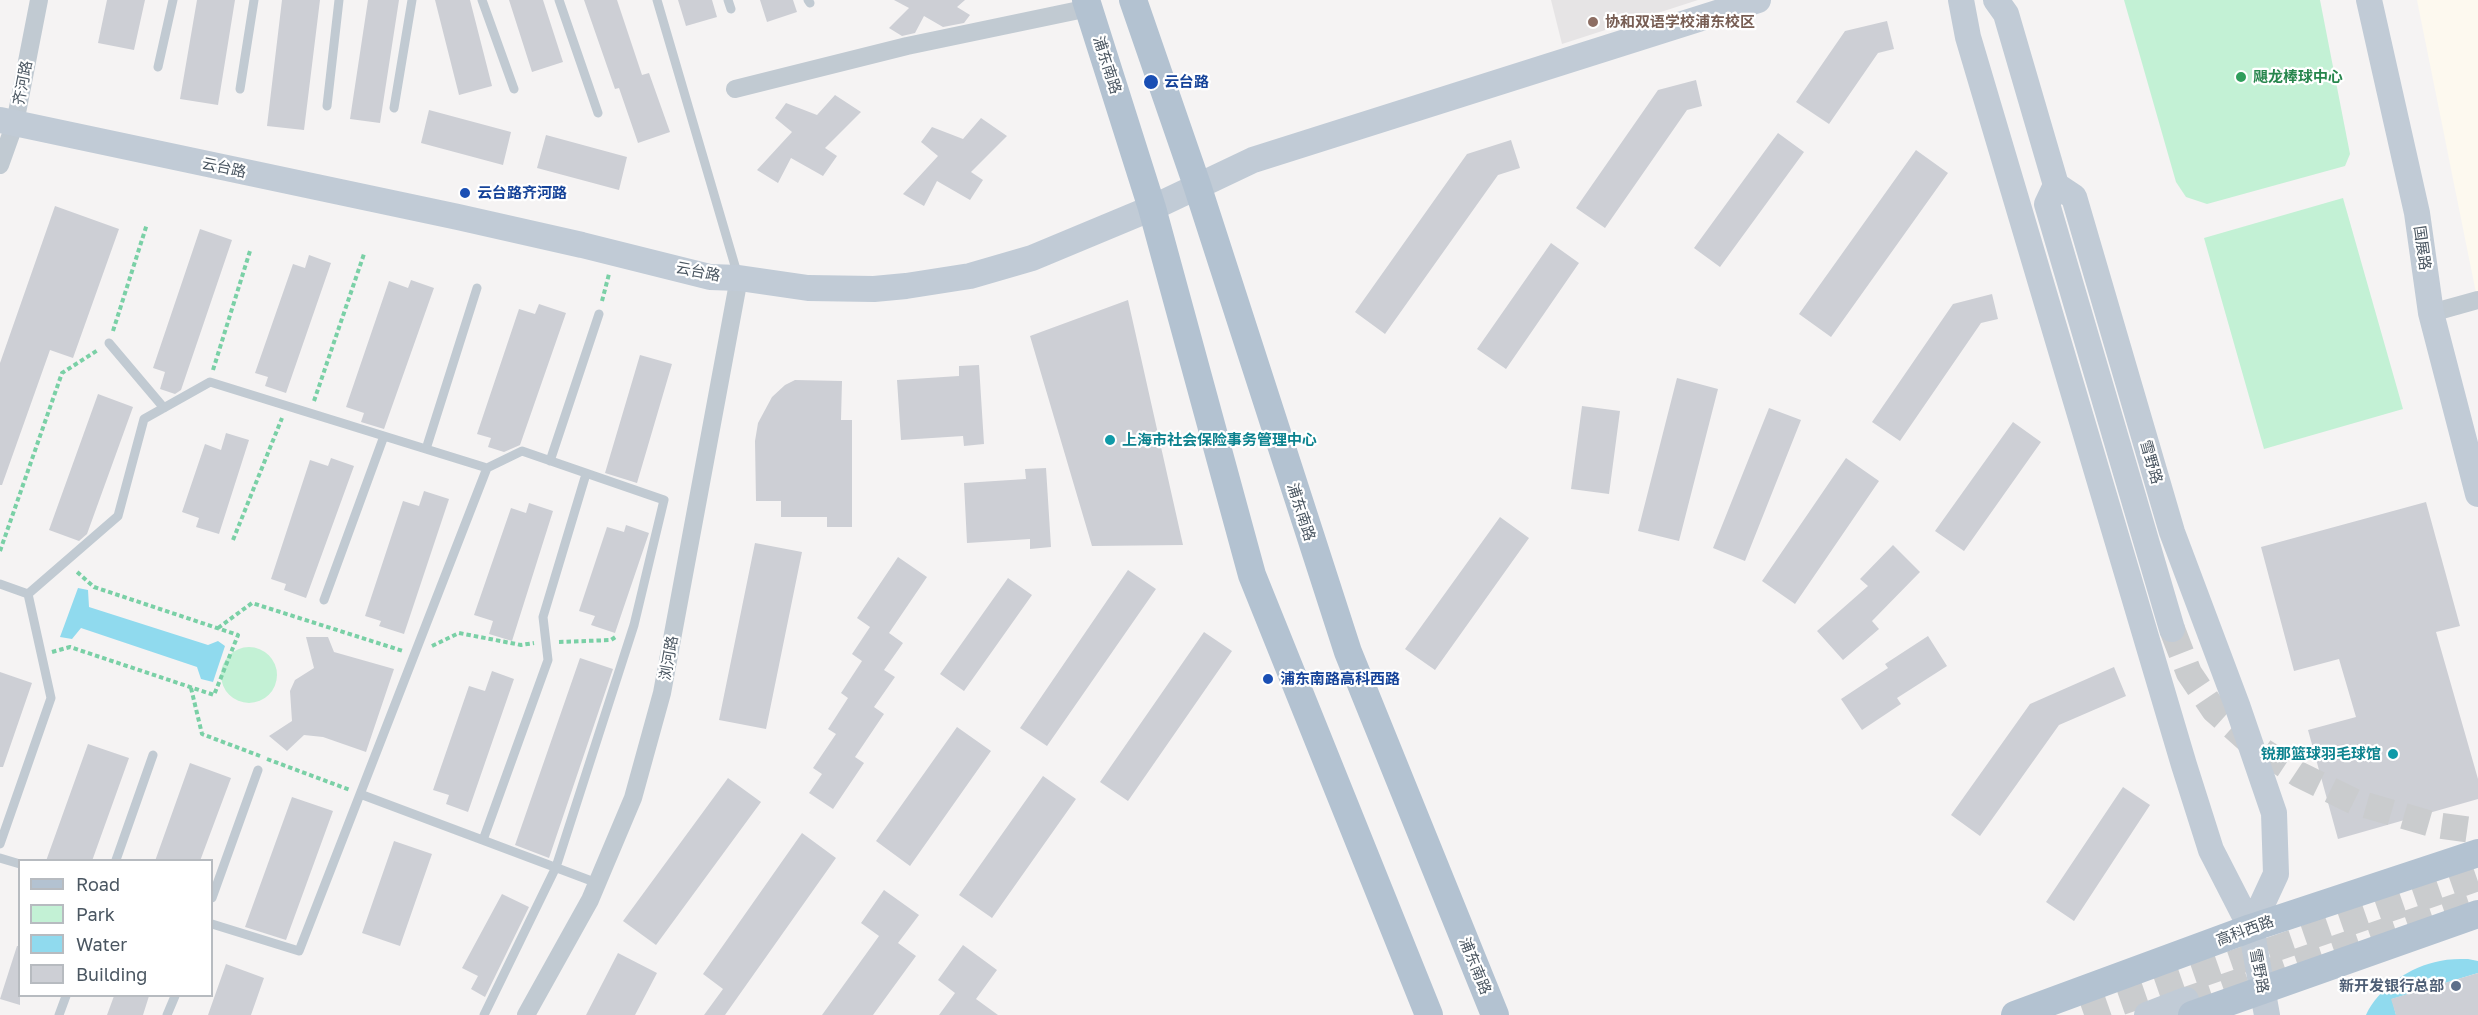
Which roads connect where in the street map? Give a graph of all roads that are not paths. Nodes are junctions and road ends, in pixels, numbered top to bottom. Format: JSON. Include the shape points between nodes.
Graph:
{"nodes":[{"id":1,"x":39,"y":0,"type":"edge"},
{"id":2,"x":173,"y":0,"type":"edge"},
{"id":3,"x":254,"y":0,"type":"edge"},
{"id":4,"x":339,"y":0,"type":"edge"},
{"id":5,"x":412,"y":0,"type":"edge"},
{"id":6,"x":482,"y":0,"type":"edge"},
{"id":7,"x":559,"y":0,"type":"edge"},
{"id":8,"x":657,"y":0,"type":"edge"},
{"id":9,"x":1133,"y":0,"type":"edge"},
{"id":10,"x":1758,"y":0,"type":"edge"},
{"id":11,"x":1961,"y":0,"type":"edge"},
{"id":12,"x":1996,"y":0,"type":"edge"},
{"id":13,"x":2369,"y":0,"type":"edge"},
{"id":14,"x":1088,"y":4,"type":"edge"},
{"id":15,"x":158,"y":68,"type":"dead end"},
{"id":16,"x":240,"y":89,"type":"dead end"},
{"id":17,"x":514,"y":89,"type":"dead end"},
{"id":18,"x":735,"y":89,"type":"dead end"},
{"id":19,"x":327,"y":106,"type":"dead end"},
{"id":20,"x":394,"y":108,"type":"dead end"},
{"id":21,"x":598,"y":112,"type":"dead end"},
{"id":22,"x":8,"y":121,"type":"edge"},
{"id":23,"x":0,"y":165,"type":"edge"},
{"id":24,"x":1197,"y":185,"type":"junction"},
{"id":25,"x":2056,"y":185,"type":"junction"},
{"id":26,"x":1152,"y":208,"type":"junction"},
{"id":27,"x":739,"y":278,"type":"junction"},
{"id":28,"x":477,"y":288,"type":"dead end"},
{"id":29,"x":2478,"y":300,"type":"edge"},
{"id":30,"x":2431,"y":313,"type":"junction"},
{"id":31,"x":599,"y":314,"type":"road end"},
{"id":32,"x":109,"y":343,"type":"road end"},
{"id":33,"x":164,"y":408,"type":"junction"},
{"id":34,"x":384,"y":436,"type":"junction"},
{"id":35,"x":426,"y":449,"type":"junction"},
{"id":36,"x":550,"y":461,"type":"junction"},
{"id":37,"x":487,"y":468,"type":"junction"},
{"id":38,"x":586,"y":474,"type":"junction"},
{"id":39,"x":2478,"y":494,"type":"edge"},
{"id":40,"x":0,"y":584,"type":"edge"},
{"id":41,"x":28,"y":594,"type":"junction"},
{"id":42,"x":324,"y":600,"type":"dead end"},
{"id":43,"x":2172,"y":629,"type":"tunnel mouth"},
{"id":44,"x":153,"y":755,"type":"dead end"},
{"id":45,"x":258,"y":770,"type":"dead end"},
{"id":46,"x":360,"y":794,"type":"junction"},
{"id":47,"x":4,"y":822,"type":"edge"},
{"id":48,"x":483,"y":840,"type":"junction"},
{"id":49,"x":0,"y":844,"type":"edge"},
{"id":50,"x":2478,"y":853,"type":"edge"},
{"id":51,"x":0,"y":858,"type":"edge"},
{"id":52,"x":117,"y":859,"type":"edge"},
{"id":53,"x":18,"y":863,"type":"edge"},
{"id":54,"x":556,"y":867,"type":"junction"},
{"id":55,"x":597,"y":883,"type":"junction"},
{"id":56,"x":213,"y":895,"type":"edge"},
{"id":57,"x":2478,"y":914,"type":"edge"},
{"id":58,"x":213,"y":924,"type":"edge"},
{"id":59,"x":2251,"y":928,"type":"junction"},
{"id":60,"x":66,"y":997,"type":"edge"},
{"id":61,"x":175,"y":997,"type":"edge"},
{"id":62,"x":2265,"y":1002,"type":"edge"},
{"id":63,"x":2189,"y":1008,"type":"edge"},
{"id":64,"x":59,"y":1015,"type":"edge"},
{"id":65,"x":167,"y":1015,"type":"edge"},
{"id":66,"x":484,"y":1015,"type":"edge"},
{"id":67,"x":526,"y":1015,"type":"edge"},
{"id":68,"x":1430,"y":1015,"type":"edge"},
{"id":69,"x":1495,"y":1015,"type":"edge"},
{"id":70,"x":2015,"y":1015,"type":"edge"},
{"id":71,"x":2147,"y":1015,"type":"edge"}],
"edges":[{"from":1,"to":22,"type":"street","name":"齐河路"},
{"from":2,"to":15,"type":"lane"},
{"from":3,"to":16,"type":"lane"},
{"from":4,"to":19,"type":"lane"},
{"from":5,"to":20,"type":"lane"},
{"from":6,"to":17,"type":"lane"},
{"from":7,"to":21,"type":"lane"},
{"from":8,"to":27,"type":"lane"},
{"from":9,"to":24,"type":"main road","name":"浦东南路"},
{"from":10,"to":24,"type":"street","name":"云台路","via":[[1253,160]]},
{"from":11,"to":59,"type":"street","name":"雪野路","via":[[1968,37],[2211,850]]},
{"from":12,"to":25,"type":"street","name":"雪野路","via":[[2006,14]]},
{"from":13,"to":30,"type":"street","name":"国展路","via":[[2417,213]]},
{"from":14,"to":18,"type":"street"},
{"from":14,"to":26,"type":"main road","name":"浦东南路"},
{"from":22,"to":23,"type":"street","name":"齐河路"},
{"from":22,"to":27,"type":"street","name":"云台路","via":[[458,217],[710,277]]},
{"from":24,"to":26,"type":"street","name":"云台路"},
{"from":24,"to":69,"type":"main road","name":"浦东南路","via":[[1348,652]]},
{"from":25,"to":43,"type":"street","via":[[2047,204]]},
{"from":25,"to":59,"type":"street","name":"雪野路","via":[[2074,197],[2172,532],[2274,813],[2276,874]]},
{"from":26,"to":27,"type":"street","name":"云台路","via":[[1032,258],[938,282],[841,289]]},
{"from":26,"to":68,"type":"main road","name":"浦东南路","via":[[1252,575]]},
{"from":27,"to":55,"type":"street","name":"浏河路","via":[[662,693],[633,798]]},
{"from":28,"to":35,"type":"lane"},
{"from":29,"to":30,"type":"street"},
{"from":30,"to":39,"type":"street","name":"国展路"},
{"from":31,"to":36,"type":"lane"},
{"from":32,"to":33,"type":"lane"},
{"from":33,"to":34,"type":"lane","via":[[210,382]]},
{"from":33,"to":41,"type":"lane","via":[[144,419],[118,516]]},
{"from":34,"to":35,"type":"lane"},
{"from":34,"to":42,"type":"lane"},
{"from":35,"to":37,"type":"lane"},
{"from":36,"to":37,"type":"lane","via":[[522,451]]},
{"from":36,"to":38,"type":"lane"},
{"from":37,"to":46,"type":"lane"},
{"from":38,"to":48,"type":"lane","via":[[543,617],[548,660]]},
{"from":38,"to":54,"type":"lane","via":[[664,500],[634,625]]},
{"from":40,"to":41,"type":"lane"},
{"from":41,"to":47,"type":"lane","via":[[51,698]]},
{"from":44,"to":52,"type":"lane"},
{"from":45,"to":56,"type":"lane"},
{"from":46,"to":48,"type":"lane"},
{"from":46,"to":58,"type":"lane","via":[[299,951]]},
{"from":47,"to":49,"type":"lane"},
{"from":48,"to":54,"type":"lane"},
{"from":50,"to":59,"type":"main road","name":"高科西路"},
{"from":51,"to":53,"type":"lane"},
{"from":54,"to":55,"type":"lane"},
{"from":54,"to":66,"type":"lane"},
{"from":55,"to":67,"type":"street","name":"浏河路"},
{"from":57,"to":62,"type":"main road"},
{"from":59,"to":62,"type":"street","name":"雪野路"},
{"from":59,"to":70,"type":"main road","name":"高科西路"},
{"from":60,"to":64,"type":"lane"},
{"from":61,"to":65,"type":"lane"},
{"from":62,"to":63,"type":"main road"},
{"from":63,"to":71,"type":"street"}]}
